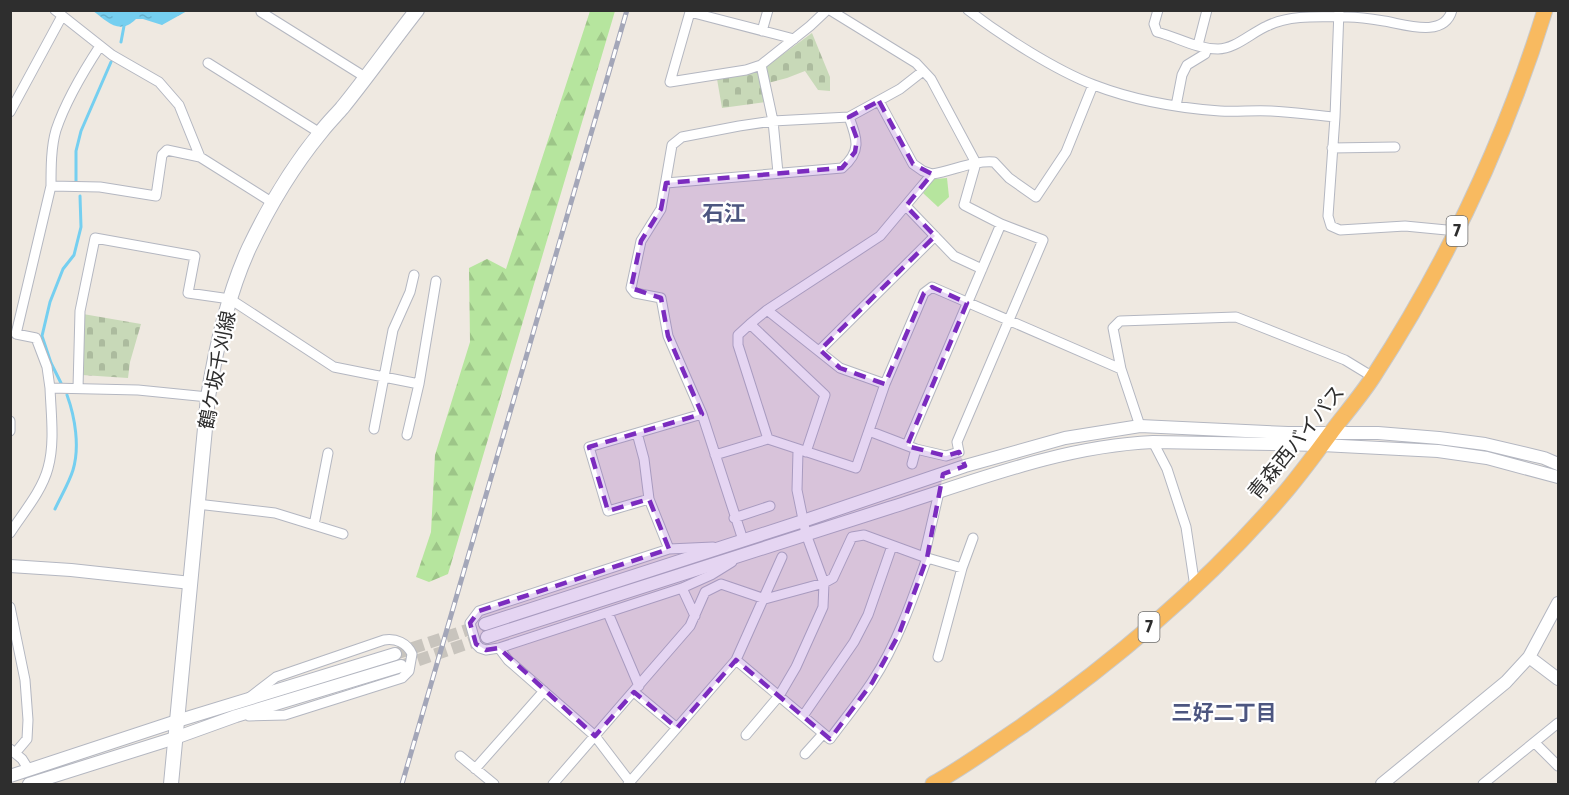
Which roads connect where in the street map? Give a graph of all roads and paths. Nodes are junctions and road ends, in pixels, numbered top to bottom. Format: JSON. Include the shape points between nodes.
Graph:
{"nodes":[{"id":1,"x":417,"y":10,"type":"edge"},
{"id":2,"x":768,"y":10,"type":"edge"},
{"id":3,"x":829,"y":10,"type":"edge"},
{"id":4,"x":968,"y":10,"type":"edge"},
{"id":5,"x":1158,"y":10,"type":"edge"},
{"id":6,"x":1207,"y":10,"type":"edge"},
{"id":7,"x":1452,"y":10,"type":"edge"},
{"id":8,"x":1545,"y":10,"type":"edge"},
{"id":9,"x":261,"y":12,"type":"dead end"},
{"id":10,"x":59,"y":13,"type":"edge"},
{"id":11,"x":1339,"y":14,"type":"edge"},
{"id":12,"x":762,"y":31,"type":"junction"},
{"id":13,"x":794,"y":39,"type":"junction"},
{"id":14,"x":100,"y":46,"type":"junction"},
{"id":15,"x":1202,"y":46,"type":"junction"},
{"id":16,"x":208,"y":63,"type":"dead end"},
{"id":17,"x":761,"y":65,"type":"junction"},
{"id":18,"x":923,"y":71,"type":"junction"},
{"id":19,"x":365,"y":77,"type":"junction"},
{"id":20,"x":1093,"y":85,"type":"junction"},
{"id":21,"x":879,"y":100,"type":"junction"},
{"id":22,"x":1176,"y":106,"type":"junction"},
{"id":23,"x":10,"y":112,"type":"edge"},
{"id":24,"x":849,"y":117,"type":"junction"},
{"id":25,"x":1335,"y":117,"type":"junction"},
{"id":26,"x":773,"y":121,"type":"junction"},
{"id":27,"x":320,"y":133,"type":"junction"},
{"id":28,"x":1395,"y":147,"type":"dead end"},
{"id":29,"x":1332,"y":148,"type":"junction"},
{"id":30,"x":200,"y":157,"type":"junction"},
{"id":31,"x":976,"y":163,"type":"junction"},
{"id":32,"x":778,"y":173,"type":"junction"},
{"id":33,"x":932,"y":174,"type":"junction"},
{"id":34,"x":666,"y":183,"type":"junction"},
{"id":35,"x":51,"y":186,"type":"junction"},
{"id":36,"x":273,"y":204,"type":"junction"},
{"id":37,"x":906,"y":206,"type":"junction"},
{"id":38,"x":1001,"y":224,"type":"junction"},
{"id":39,"x":1457,"y":231,"type":"junction"},
{"id":40,"x":935,"y":236,"type":"junction"},
{"id":41,"x":982,"y":269,"type":"junction"},
{"id":42,"x":414,"y":275,"type":"dead end"},
{"id":43,"x":436,"y":281,"type":"dead end"},
{"id":44,"x":230,"y":299,"type":"junction"},
{"id":45,"x":967,"y":303,"type":"junction"},
{"id":46,"x":767,"y":310,"type":"junction"},
{"id":47,"x":1008,"y":321,"type":"junction"},
{"id":48,"x":750,"y":324,"type":"junction"},
{"id":49,"x":820,"y":350,"type":"junction"},
{"id":50,"x":1121,"y":369,"type":"junction"},
{"id":51,"x":1373,"y":377,"type":"junction"},
{"id":52,"x":385,"y":378,"type":"junction"},
{"id":53,"x":419,"y":384,"type":"junction"},
{"id":54,"x":885,"y":384,"type":"junction"},
{"id":55,"x":50,"y":388,"type":"junction"},
{"id":56,"x":78,"y":388,"type":"junction"},
{"id":57,"x":208,"y":397,"type":"junction"},
{"id":58,"x":702,"y":414,"type":"junction"},
{"id":59,"x":10,"y":421,"type":"edge"},
{"id":60,"x":1140,"y":426,"type":"junction"},
{"id":61,"x":374,"y":429,"type":"dead end"},
{"id":62,"x":869,"y":430,"type":"junction"},
{"id":63,"x":10,"y":431,"type":"edge"},
{"id":64,"x":637,"y":433,"type":"junction"},
{"id":65,"x":407,"y":435,"type":"dead end"},
{"id":66,"x":1327,"y":438,"type":"junction"},
{"id":67,"x":768,"y":439,"type":"junction"},
{"id":68,"x":1153,"y":442,"type":"junction"},
{"id":69,"x":912,"y":447,"type":"junction"},
{"id":70,"x":802,"y":451,"type":"junction"},
{"id":71,"x":959,"y":452,"type":"junction"},
{"id":72,"x":328,"y":453,"type":"dead end"},
{"id":73,"x":715,"y":455,"type":"junction"},
{"id":74,"x":912,"y":464,"type":"dead end"},
{"id":75,"x":1558,"y":464,"type":"edge"},
{"id":76,"x":965,"y":466,"type":"junction"},
{"id":77,"x":1558,"y":477,"type":"edge"},
{"id":78,"x":939,"y":492,"type":"junction"},
{"id":79,"x":649,"y":500,"type":"junction"},
{"id":80,"x":197,"y":504,"type":"junction"},
{"id":81,"x":770,"y":507,"type":"dead end"},
{"id":82,"x":734,"y":518,"type":"junction"},
{"id":83,"x":314,"y":525,"type":"junction"},
{"id":84,"x":804,"y":528,"type":"junction"},
{"id":85,"x":10,"y":533,"type":"edge"},
{"id":86,"x":343,"y":534,"type":"dead end"},
{"id":87,"x":973,"y":538,"type":"dead end"},
{"id":88,"x":743,"y":540,"type":"junction"},
{"id":89,"x":892,"y":546,"type":"junction"},
{"id":90,"x":722,"y":547,"type":"junction"},
{"id":91,"x":669,"y":549,"type":"junction"},
{"id":92,"x":741,"y":556,"type":"junction"},
{"id":93,"x":782,"y":557,"type":"dead end"},
{"id":94,"x":926,"y":558,"type":"junction"},
{"id":95,"x":10,"y":566,"type":"edge"},
{"id":96,"x":962,"y":568,"type":"junction"},
{"id":97,"x":191,"y":583,"type":"junction"},
{"id":98,"x":824,"y":583,"type":"junction"},
{"id":99,"x":1195,"y":587,"type":"junction"},
{"id":100,"x":682,"y":588,"type":"junction"},
{"id":101,"x":765,"y":599,"type":"junction"},
{"id":102,"x":1558,"y":603,"type":"edge"},
{"id":103,"x":10,"y":606,"type":"edge"},
{"id":104,"x":608,"y":613,"type":"junction"},
{"id":105,"x":695,"y":616,"type":"junction"},
{"id":106,"x":485,"y":624,"type":"tunnel mouth"},
{"id":107,"x":487,"y":637,"type":"tunnel mouth"},
{"id":108,"x":499,"y":648,"type":"junction"},
{"id":109,"x":395,"y":654,"type":"tunnel mouth"},
{"id":110,"x":938,"y":657,"type":"dead end"},
{"id":111,"x":1529,"y":657,"type":"junction"},
{"id":112,"x":736,"y":660,"type":"junction"},
{"id":113,"x":400,"y":666,"type":"tunnel mouth"},
{"id":114,"x":1558,"y":679,"type":"edge"},
{"id":115,"x":636,"y":689,"type":"junction"},
{"id":116,"x":544,"y":691,"type":"junction"},
{"id":117,"x":779,"y":696,"type":"junction"},
{"id":118,"x":246,"y":700,"type":"junction"},
{"id":119,"x":236,"y":716,"type":"junction"},
{"id":120,"x":803,"y":716,"type":"junction"},
{"id":121,"x":177,"y":721,"type":"junction"},
{"id":122,"x":1558,"y":723,"type":"edge"},
{"id":123,"x":677,"y":728,"type":"junction"},
{"id":124,"x":823,"y":734,"type":"junction"},
{"id":125,"x":746,"y":735,"type":"dead end"},
{"id":126,"x":595,"y":736,"type":"junction"},
{"id":127,"x":175,"y":738,"type":"junction"},
{"id":128,"x":1535,"y":743,"type":"junction"},
{"id":129,"x":13,"y":751,"type":"edge"},
{"id":130,"x":805,"y":754,"type":"dead end"},
{"id":131,"x":460,"y":756,"type":"dead end"},
{"id":132,"x":1558,"y":766,"type":"edge"},
{"id":133,"x":475,"y":769,"type":"junction"},
{"id":134,"x":29,"y":770,"type":"junction"},
{"id":135,"x":10,"y":776,"type":"edge"},
{"id":136,"x":36,"y":783,"type":"edge"},
{"id":137,"x":629,"y":783,"type":"edge"},
{"id":138,"x":1488,"y":783,"type":"edge"},
{"id":139,"x":171,"y":784,"type":"edge"},
{"id":140,"x":494,"y":784,"type":"edge"},
{"id":141,"x":553,"y":784,"type":"edge"},
{"id":142,"x":933,"y":784,"type":"edge"},
{"id":143,"x":1382,"y":784,"type":"edge"}],
"edges":[{"from":1,"to":19,"type":"main road","name":"鶴ケ坂千刈線"},
{"from":2,"to":12,"type":"street"},
{"from":3,"to":13,"type":"street"},
{"from":3,"to":18,"type":"street","via":[[898,51]]},
{"from":4,"to":20,"type":"street","via":[[1023,47]]},
{"from":5,"to":15,"type":"street","via":[[1154,24],[1157,32]]},
{"from":6,"to":15,"type":"street"},
{"from":7,"to":11,"type":"street","via":[[1446,23],[1419,28]]},
{"from":8,"to":39,"type":"highway","name":"青森西バイパス","number":"7","via":[[1503,132]]},
{"from":9,"to":19,"type":"street"},
{"from":10,"to":14,"type":"street"},
{"from":10,"to":23,"type":"street"},
{"from":11,"to":15,"type":"street","via":[[1267,25],[1220,50]]},
{"from":11,"to":25,"type":"street"},
{"from":12,"to":13,"type":"street"},
{"from":12,"to":17,"type":"street","via":[[690,12],[670,82]]},
{"from":13,"to":17,"type":"street"},
{"from":14,"to":30,"type":"street","via":[[159,82],[179,105]]},
{"from":14,"to":35,"type":"street","via":[[56,131]]},
{"from":15,"to":22,"type":"street","via":[[1205,54],[1187,64],[1182,75]]},
{"from":16,"to":27,"type":"street"},
{"from":17,"to":26,"type":"street"},
{"from":18,"to":21,"type":"street"},
{"from":18,"to":31,"type":"street"},
{"from":19,"to":27,"type":"main road","name":"鶴ケ坂千刈線"},
{"from":20,"to":22,"type":"street"},
{"from":20,"to":31,"type":"street","via":[[1066,152],[1036,197],[994,162]]},
{"from":21,"to":24,"type":"street"},
{"from":21,"to":33,"type":"street","via":[[913,164]]},
{"from":22,"to":25,"type":"street"},
{"from":24,"to":26,"type":"street"},
{"from":24,"to":32,"type":"street","via":[[857,139],[855,152],[842,168]]},
{"from":25,"to":29,"type":"street"},
{"from":26,"to":32,"type":"street"},
{"from":26,"to":34,"type":"street","via":[[682,137],[672,145]]},
{"from":27,"to":36,"type":"main road","name":"鶴ケ坂千刈線"},
{"from":28,"to":29,"type":"street"},
{"from":29,"to":39,"type":"street","via":[[1328,216],[1331,226],[1340,230],[1405,226]]},
{"from":30,"to":35,"type":"street","via":[[167,150],[162,155],[156,196],[100,187]]},
{"from":30,"to":36,"type":"street"},
{"from":31,"to":33,"type":"street"},
{"from":31,"to":38,"type":"street","via":[[964,205]]},
{"from":32,"to":34,"type":"street"},
{"from":33,"to":37,"type":"street"},
{"from":34,"to":58,"type":"street","via":[[661,209],[641,242],[631,288],[635,293],[661,298],[668,336]]},
{"from":35,"to":55,"type":"street","via":[[16,334],[36,338]]},
{"from":36,"to":44,"type":"main road","name":"鶴ケ坂千刈線","via":[[249,249]]},
{"from":37,"to":40,"type":"street"},
{"from":37,"to":46,"type":"street","via":[[880,236]]},
{"from":38,"to":41,"type":"street"},
{"from":38,"to":47,"type":"street","via":[[1043,240]]},
{"from":39,"to":51,"type":"highway","name":"青森西バイパス","number":"7"},
{"from":40,"to":41,"type":"street","via":[[954,256]]},
{"from":40,"to":49,"type":"street"},
{"from":41,"to":45,"type":"street"},
{"from":42,"to":52,"type":"street","via":[[393,330]]},
{"from":43,"to":53,"type":"street"},
{"from":44,"to":52,"type":"street","via":[[334,368]]},
{"from":44,"to":56,"type":"street","via":[[188,293],[195,256],[95,238],[80,310]]},
{"from":44,"to":57,"type":"main road","name":"鶴ケ坂千刈線"},
{"from":45,"to":47,"type":"street"},
{"from":45,"to":54,"type":"street","via":[[932,287],[924,293]]},
{"from":45,"to":69,"type":"street"},
{"from":46,"to":48,"type":"street"},
{"from":46,"to":49,"type":"street"},
{"from":47,"to":50,"type":"street"},
{"from":47,"to":71,"type":"street","via":[[957,442]]},
{"from":48,"to":67,"type":"street","via":[[738,335],[738,345]]},
{"from":48,"to":70,"type":"street","via":[[825,395]]},
{"from":49,"to":54,"type":"street","via":[[840,368]]},
{"from":50,"to":51,"type":"street","via":[[1113,328],[1120,321],[1236,317],[1345,360]]},
{"from":50,"to":60,"type":"street"},
{"from":51,"to":66,"type":"highway","name":"青森西バイパス","number":"7"},
{"from":52,"to":53,"type":"street"},
{"from":52,"to":61,"type":"street"},
{"from":53,"to":65,"type":"street"},
{"from":54,"to":62,"type":"street"},
{"from":55,"to":56,"type":"street"},
{"from":55,"to":85,"type":"street","via":[[52,439],[48,468]]},
{"from":56,"to":57,"type":"street"},
{"from":57,"to":80,"type":"main road","name":"鶴ケ坂千刈線"},
{"from":58,"to":64,"type":"street"},
{"from":58,"to":73,"type":"street"},
{"from":59,"to":63,"type":"street"},
{"from":60,"to":66,"type":"street"},
{"from":60,"to":76,"type":"street","via":[[1065,438]]},
{"from":62,"to":69,"type":"street"},
{"from":62,"to":70,"type":"street","via":[[856,468]]},
{"from":64,"to":79,"type":"street"},
{"from":64,"to":79,"type":"street","via":[[589,447],[608,511]]},
{"from":66,"to":68,"type":"street"},
{"from":66,"to":75,"type":"street","via":[[1378,433],[1473,442]]},
{"from":66,"to":77,"type":"street","via":[[1487,458]]},
{"from":66,"to":99,"type":"highway","name":"青森西バイパス","number":"7","via":[[1287,490]]},
{"from":67,"to":70,"type":"street"},
{"from":67,"to":73,"type":"street"},
{"from":68,"to":78,"type":"street","via":[[1074,451]]},
{"from":68,"to":99,"type":"street","via":[[1167,469],[1186,527]]},
{"from":69,"to":71,"type":"street","via":[[946,456]]},
{"from":69,"to":74,"type":"street"},
{"from":70,"to":84,"type":"street","via":[[797,490]]},
{"from":71,"to":76,"type":"street"},
{"from":72,"to":83,"type":"street"},
{"from":73,"to":82,"type":"street"},
{"from":76,"to":84,"type":"street"},
{"from":78,"to":84,"type":"street"},
{"from":78,"to":94,"type":"street"},
{"from":79,"to":91,"type":"street"},
{"from":80,"to":83,"type":"street","via":[[275,513]]},
{"from":80,"to":97,"type":"main road","name":"鶴ケ坂千刈線"},
{"from":81,"to":82,"type":"street"},
{"from":82,"to":88,"type":"street"},
{"from":83,"to":86,"type":"street"},
{"from":84,"to":88,"type":"street"},
{"from":84,"to":92,"type":"street"},
{"from":84,"to":98,"type":"street"},
{"from":87,"to":96,"type":"street"},
{"from":88,"to":90,"type":"street"},
{"from":89,"to":94,"type":"street"},
{"from":89,"to":98,"type":"street","via":[[864,535],[852,537],[833,578]]},
{"from":89,"to":120,"type":"street","via":[[859,633]]},
{"from":90,"to":91,"type":"street"},
{"from":90,"to":106,"type":"street"},
{"from":91,"to":108,"type":"street","via":[[479,610],[470,623],[476,644],[486,650]]},
{"from":92,"to":100,"type":"street"},
{"from":92,"to":107,"type":"street"},
{"from":93,"to":101,"type":"street"},
{"from":94,"to":96,"type":"street"},
{"from":94,"to":124,"type":"street","via":[[898,634],[872,683],[830,739]]},
{"from":95,"to":97,"type":"street"},
{"from":96,"to":110,"type":"street"},
{"from":97,"to":121,"type":"main road","name":"鶴ケ坂千刈線"},
{"from":98,"to":101,"type":"street"},
{"from":98,"to":117,"type":"street","via":[[823,607]]},
{"from":99,"to":142,"type":"highway","name":"青森西バイパス","number":"7","via":[[1090,676]]},
{"from":100,"to":104,"type":"street"},
{"from":100,"to":105,"type":"street"},
{"from":101,"to":105,"type":"street","via":[[721,584],[705,592]]},
{"from":101,"to":112,"type":"street"},
{"from":102,"to":111,"type":"street"},
{"from":103,"to":129,"type":"street","via":[[25,680],[28,720],[27,739]]},
{"from":104,"to":108,"type":"street"},
{"from":104,"to":115,"type":"street"},
{"from":105,"to":115,"type":"street"},
{"from":108,"to":116,"type":"street"},
{"from":109,"to":118,"type":"street"},
{"from":111,"to":114,"type":"street"},
{"from":111,"to":143,"type":"street","via":[[1506,682]]},
{"from":112,"to":117,"type":"street"},
{"from":112,"to":123,"type":"street"},
{"from":113,"to":119,"type":"street"},
{"from":115,"to":123,"type":"street"},
{"from":115,"to":126,"type":"street"},
{"from":116,"to":126,"type":"street"},
{"from":116,"to":133,"type":"street"},
{"from":117,"to":120,"type":"street"},
{"from":117,"to":125,"type":"street"},
{"from":118,"to":119,"type":"street","via":[[276,677],[384,640],[404,643],[412,654],[410,671],[402,678],[285,715]]},
{"from":118,"to":121,"type":"street"},
{"from":119,"to":127,"type":"street"},
{"from":120,"to":124,"type":"street"},
{"from":121,"to":127,"type":"main road","name":"鶴ケ坂千刈線"},
{"from":121,"to":134,"type":"street"},
{"from":122,"to":128,"type":"street"},
{"from":123,"to":137,"type":"street"},
{"from":124,"to":130,"type":"street"},
{"from":126,"to":137,"type":"street"},
{"from":126,"to":141,"type":"street"},
{"from":127,"to":136,"type":"street"},
{"from":127,"to":139,"type":"main road","name":"鶴ケ坂千刈線"},
{"from":128,"to":132,"type":"street"},
{"from":128,"to":138,"type":"street"},
{"from":129,"to":134,"type":"street"},
{"from":131,"to":133,"type":"street"},
{"from":133,"to":140,"type":"street"},
{"from":134,"to":135,"type":"street"}]}
